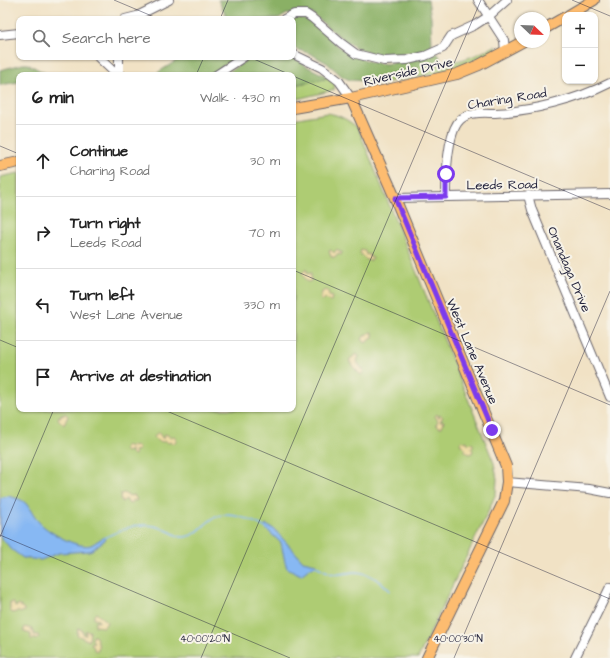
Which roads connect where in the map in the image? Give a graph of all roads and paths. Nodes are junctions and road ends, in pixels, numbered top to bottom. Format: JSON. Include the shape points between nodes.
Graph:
{"nodes":[{"id":1,"x":168,"y":0,"type":"edge"},
{"id":2,"x":478,"y":0,"type":"edge"},
{"id":3,"x":507,"y":0,"type":"edge"},
{"id":4,"x":594,"y":0,"type":"edge"},
{"id":5,"x":574,"y":12,"type":"edge"},
{"id":6,"x":140,"y":16,"type":"edge"},
{"id":7,"x":290,"y":16,"type":"edge"},
{"id":8,"x":489,"y":16,"type":"junction"},
{"id":9,"x":562,"y":19,"type":"edge"},
{"id":10,"x":550,"y":26,"type":"edge"},
{"id":11,"x":16,"y":33,"type":"edge"},
{"id":12,"x":0,"y":35,"type":"edge"},
{"id":13,"x":514,"y":47,"type":"edge"},
{"id":14,"x":505,"y":52,"type":"junction"},
{"id":15,"x":296,"y":55,"type":"edge"},
{"id":16,"x":101,"y":60,"type":"edge"},
{"id":17,"x":119,"y":60,"type":"edge"},
{"id":18,"x":239,"y":60,"type":"edge"},
{"id":19,"x":115,"y":72,"type":"edge"},
{"id":20,"x":118,"y":72,"type":"edge"},
{"id":21,"x":221,"y":72,"type":"edge"},
{"id":22,"x":610,"y":83,"type":"edge"},
{"id":23,"x":351,"y":98,"type":"junction"},
{"id":24,"x":296,"y":107,"type":"edge"},
{"id":25,"x":16,"y":163,"type":"edge"},
{"id":26,"x":0,"y":166,"type":"edge"},
{"id":27,"x":610,"y":194,"type":"edge"},
{"id":28,"x":528,"y":195,"type":"junction"},
{"id":29,"x":446,"y":197,"type":"junction"},
{"id":30,"x":395,"y":198,"type":"junction"},
{"id":31,"x":610,"y":397,"type":"edge"},
{"id":32,"x":507,"y":482,"type":"junction"},
{"id":33,"x":610,"y":492,"type":"edge"},
{"id":34,"x":610,"y":587,"type":"edge"},
{"id":35,"x":427,"y":658,"type":"edge"},
{"id":36,"x":575,"y":658,"type":"edge"}],
"edges":[{"from":1,"to":6,"type":"street"},
{"from":2,"to":8,"type":"street"},
{"from":3,"to":8,"type":"street"},
{"from":4,"to":5,"type":"main road"},
{"from":7,"to":8,"type":"street","via":[[306,14],[356,54],[392,61],[425,56],[443,48],[451,36]]},
{"from":8,"to":14,"type":"street","via":[[504,40]]},
{"from":9,"to":10,"type":"main road"},
{"from":11,"to":12,"type":"street"},
{"from":13,"to":14,"type":"main road","name":"Riverside Drive"},
{"from":14,"to":23,"type":"main road","name":"Riverside Drive","via":[[457,74]]},
{"from":15,"to":23,"type":"street","via":[[339,80]]},
{"from":16,"to":19,"type":"street"},
{"from":17,"to":20,"type":"street"},
{"from":18,"to":21,"type":"street"},
{"from":22,"to":29,"type":"street","name":"Charing Road","via":[[585,94],[532,109],[471,114],[461,119],[452,136],[446,174]]},
{"from":23,"to":24,"type":"main road","name":"Riverside Drive"},
{"from":23,"to":30,"type":"main road","name":"West Lane Avenue"},
{"from":25,"to":26,"type":"main road"},
{"from":27,"to":28,"type":"street","name":"Leeds Road"},
{"from":28,"to":29,"type":"street","name":"Leeds Road"},
{"from":28,"to":31,"type":"street","name":"Onandaga Drive"},
{"from":29,"to":30,"type":"street","name":"Leeds Road"},
{"from":30,"to":32,"type":"main road","name":"West Lane Avenue","via":[[500,449],[506,466]]},
{"from":32,"to":33,"type":"street"},
{"from":32,"to":35,"type":"main road","name":"West Lane Avenue","via":[[504,501]]},
{"from":34,"to":36,"type":"street"}]}
